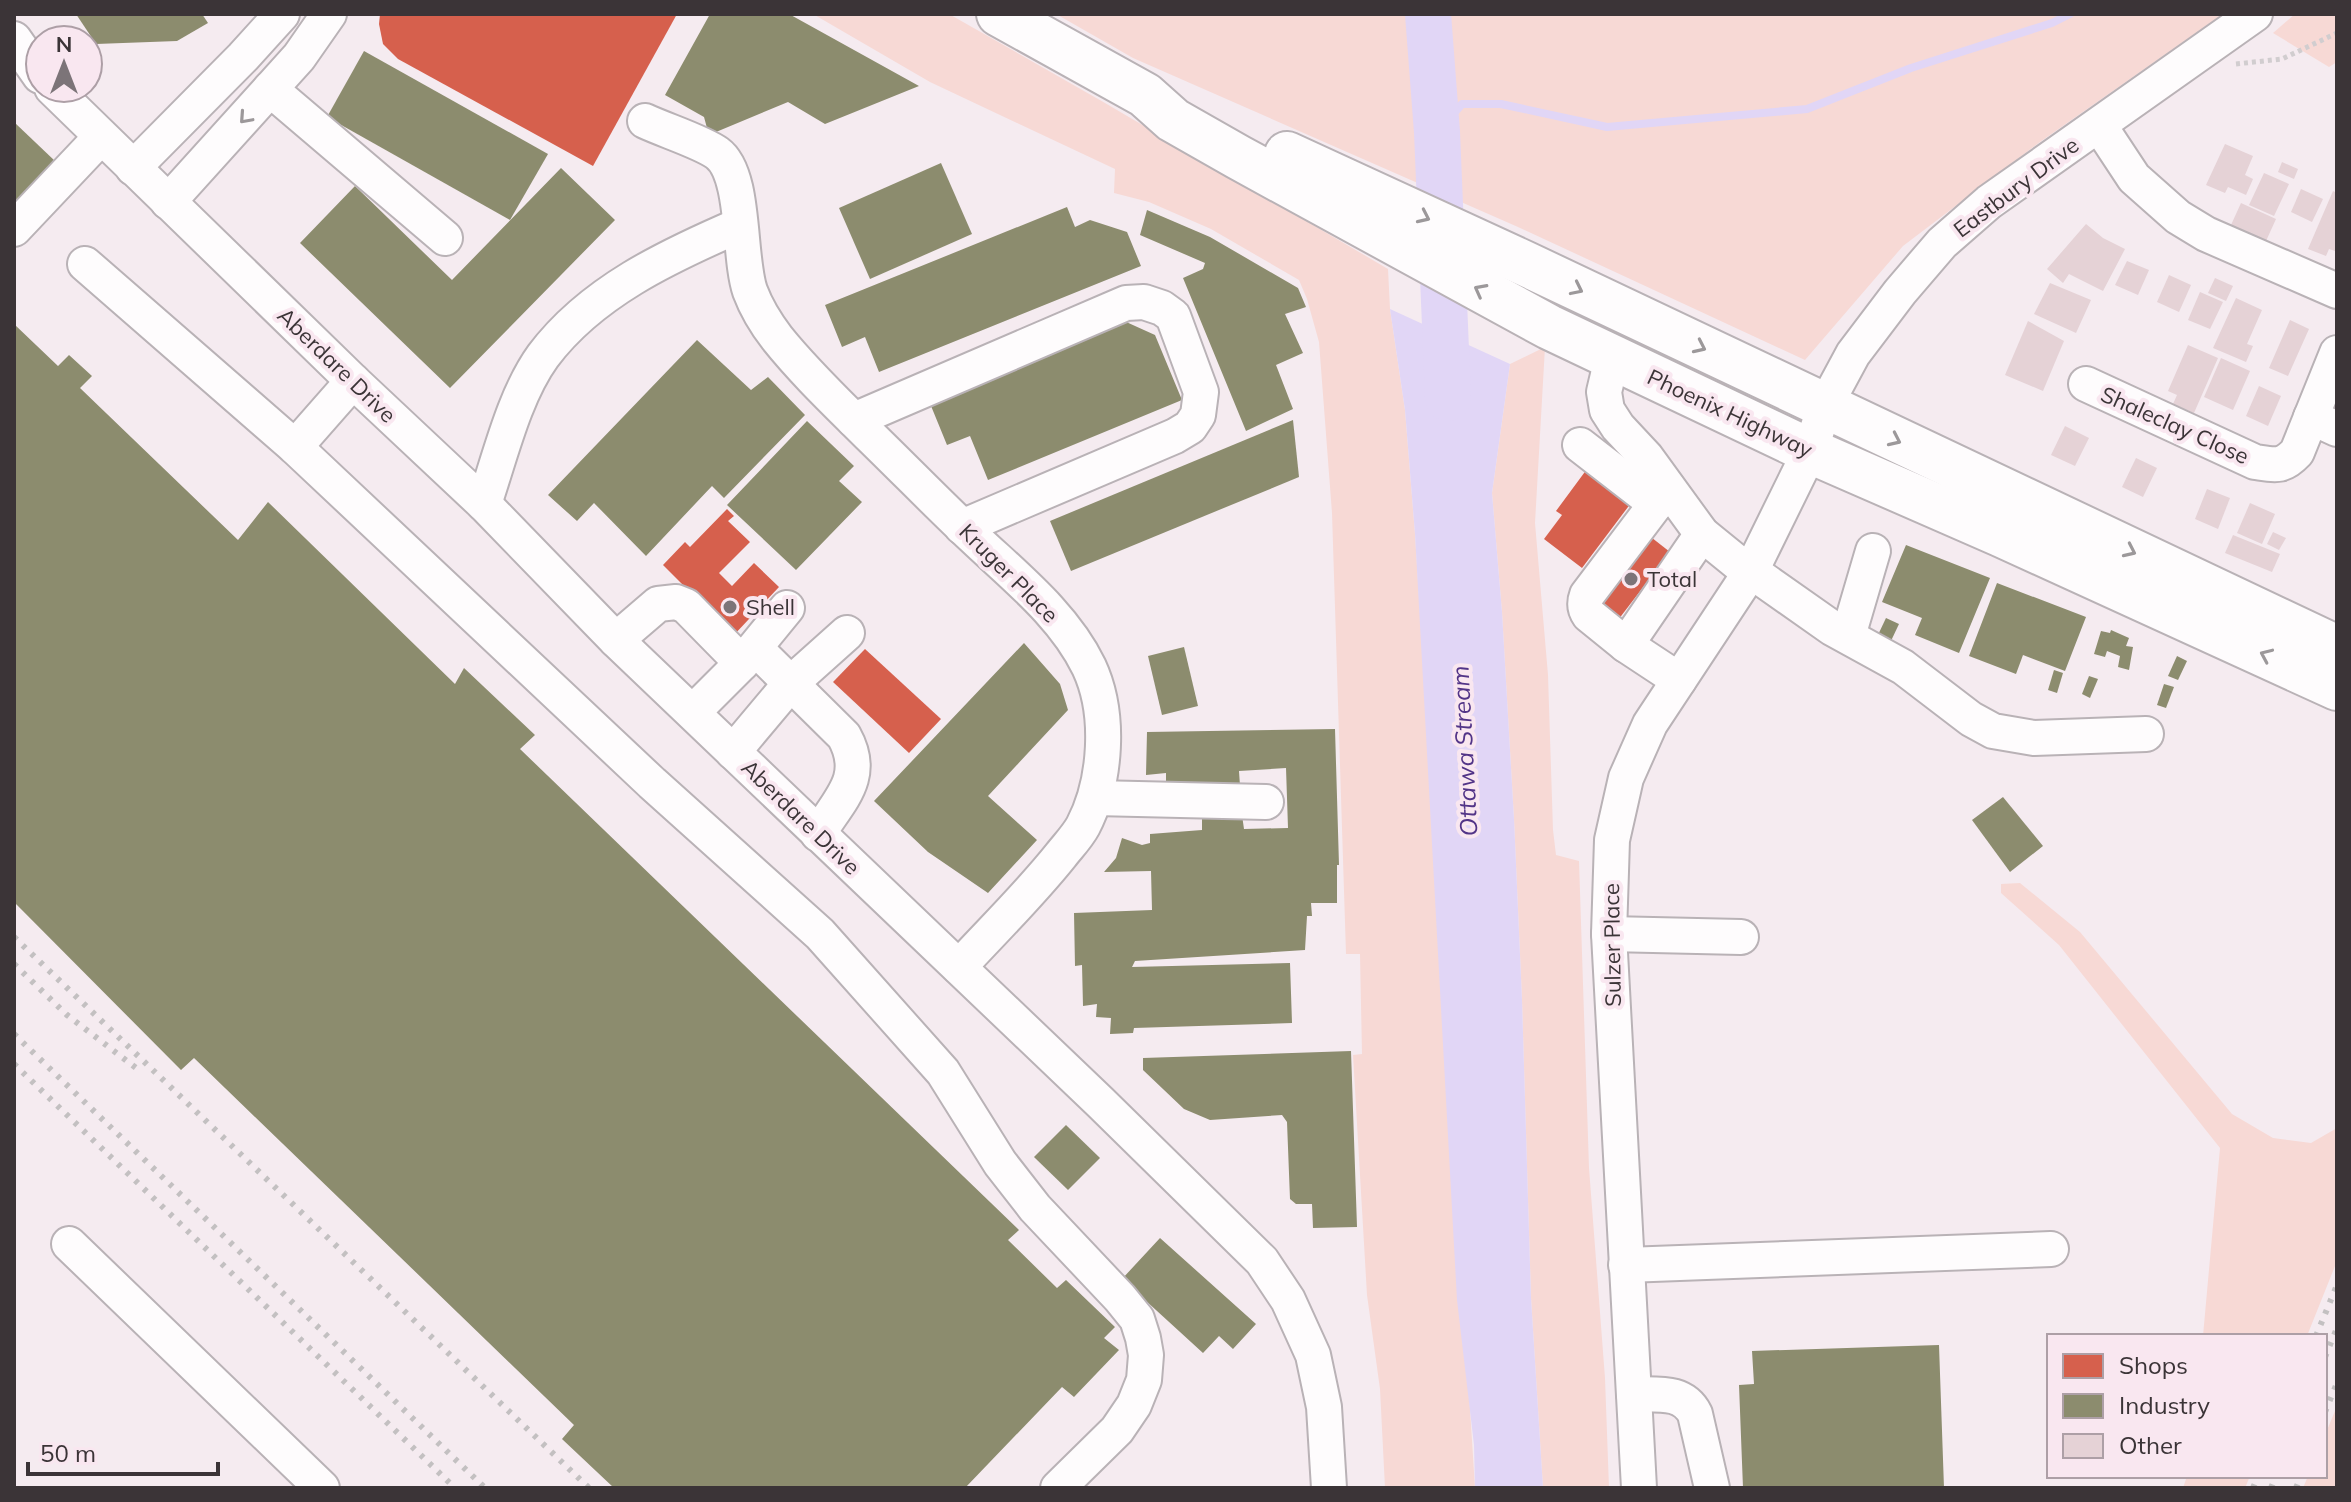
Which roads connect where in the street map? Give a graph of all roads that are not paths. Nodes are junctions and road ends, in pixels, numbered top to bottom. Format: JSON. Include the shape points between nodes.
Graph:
{"nodes":[{"id":1,"x":329,"y":14,"type":"edge"},
{"id":2,"x":999,"y":14,"type":"edge"},
{"id":3,"x":2255,"y":14,"type":"edge"},
{"id":4,"x":263,"y":22,"type":"edge"},
{"id":5,"x":270,"y":89,"type":"junction"},
{"id":6,"x":68,"y":104,"type":"edge"},
{"id":7,"x":645,"y":121,"type":"dead end"},
{"id":8,"x":2099,"y":125,"type":"junction"},
{"id":9,"x":101,"y":137,"type":"junction"},
{"id":10,"x":133,"y":168,"type":"junction"},
{"id":11,"x":1348,"y":200,"type":"junction"},
{"id":12,"x":168,"y":202,"type":"junction"},
{"id":13,"x":738,"y":212,"type":"junction"},
{"id":14,"x":14,"y":229,"type":"edge"},
{"id":15,"x":445,"y":238,"type":"dead end"},
{"id":16,"x":85,"y":264,"type":"dead end"},
{"id":17,"x":2337,"y":291,"type":"edge"},
{"id":18,"x":2337,"y":353,"type":"edge"},
{"id":19,"x":1612,"y":358,"type":"junction"},
{"id":20,"x":353,"y":381,"type":"junction"},
{"id":21,"x":2086,"y":384,"type":"dead end"},
{"id":22,"x":1825,"y":406,"type":"junction"},
{"id":23,"x":854,"y":420,"type":"junction"},
{"id":24,"x":2324,"y":423,"type":"edge"},
{"id":25,"x":1580,"y":445,"type":"dead end"},
{"id":26,"x":295,"y":447,"type":"junction"},
{"id":27,"x":1810,"y":451,"type":"junction"},
{"id":28,"x":1662,"y":496,"type":"junction"},
{"id":29,"x":484,"y":504,"type":"junction"},
{"id":30,"x":962,"y":527,"type":"junction"},
{"id":31,"x":1702,"y":534,"type":"junction"},
{"id":32,"x":1873,"y":551,"type":"dead end"},
{"id":33,"x":1750,"y":572,"type":"junction"},
{"id":34,"x":787,"y":608,"type":"dead end"},
{"id":35,"x":847,"y":633,"type":"dead end"},
{"id":36,"x":1848,"y":636,"type":"junction"},
{"id":37,"x":616,"y":640,"type":"junction"},
{"id":38,"x":1626,"y":645,"type":"junction"},
{"id":39,"x":2337,"y":648,"type":"edge"},
{"id":40,"x":748,"y":655,"type":"junction"},
{"id":41,"x":1679,"y":680,"type":"junction"},
{"id":42,"x":790,"y":684,"type":"junction"},
{"id":43,"x":2337,"y":688,"type":"edge"},
{"id":44,"x":693,"y":712,"type":"junction"},
{"id":45,"x":2146,"y":734,"type":"dead end"},
{"id":46,"x":733,"y":752,"type":"junction"},
{"id":47,"x":1095,"y":798,"type":"junction"},
{"id":48,"x":1266,"y":802,"type":"dead end"},
{"id":49,"x":818,"y":834,"type":"junction"},
{"id":50,"x":1609,"y":934,"type":"junction"},
{"id":51,"x":1741,"y":937,"type":"dead end"},
{"id":52,"x":959,"y":967,"type":"junction"},
{"id":53,"x":69,"y":1244,"type":"dead end"},
{"id":54,"x":2051,"y":1249,"type":"dead end"},
{"id":55,"x":1626,"y":1265,"type":"junction"},
{"id":56,"x":1634,"y":1394,"type":"junction"},
{"id":57,"x":322,"y":1488,"type":"edge"},
{"id":58,"x":1058,"y":1488,"type":"edge"},
{"id":59,"x":1329,"y":1488,"type":"edge"},
{"id":60,"x":1639,"y":1488,"type":"edge"},
{"id":61,"x":1712,"y":1488,"type":"edge"}],
"edges":[{"from":1,"to":5,"type":"street"},
{"from":2,"to":11,"type":"main road","name":"Phoenix Highway","via":[[1145,95],[1178,103]]},
{"from":3,"to":8,"type":"street","name":"Eastbury Drive"},
{"from":4,"to":10,"type":"street"},
{"from":5,"to":12,"type":"street","one_way":true},
{"from":5,"to":15,"type":"street"},
{"from":6,"to":9,"type":"street","name":"Aberdare Drive"},
{"from":7,"to":13,"type":"street","name":"Kruger Place","via":[[716,152],[727,162]]},
{"from":8,"to":17,"type":"street","via":[[2134,178],[2178,217]]},
{"from":8,"to":22,"type":"street","name":"Eastbury Drive","via":[[1989,202],[1942,243],[1853,354]]},
{"from":9,"to":10,"type":"street","name":"Aberdare Drive"},
{"from":9,"to":14,"type":"street"},
{"from":10,"to":12,"type":"street","name":"Aberdare Drive"},
{"from":19,"to":11,"type":"main road","name":"Phoenix Highway","one_way":true,"via":[[1549,327]]},
{"from":11,"to":22,"type":"main road","name":"Phoenix Highway","one_way":true,"via":[[1526,264]]},
{"from":12,"to":20,"type":"street","name":"Aberdare Drive"},
{"from":13,"to":23,"type":"street","name":"Kruger Place","via":[[751,293],[771,329]]},
{"from":13,"to":29,"type":"street","via":[[579,316],[542,358],[520,400]]},
{"from":16,"to":26,"type":"street"},
{"from":18,"to":24,"type":"street","name":"Shaleclay Close"},
{"from":19,"to":27,"type":"main road","name":"Phoenix Highway"},
{"from":19,"to":28,"type":"street","via":[[1604,392],[1607,410],[1646,457]]},
{"from":20,"to":26,"type":"street"},
{"from":20,"to":29,"type":"street","name":"Aberdare Drive"},
{"from":21,"to":24,"type":"street","name":"Shaleclay Close","via":[[2255,462],[2287,463]]},
{"from":22,"to":27,"type":"street","name":"Eastbury Drive"},
{"from":22,"to":39,"type":"main road","name":"Phoenix Highway","one_way":true},
{"from":23,"to":30,"type":"street","name":"Kruger Place"},
{"from":23,"to":30,"type":"street","via":[[1126,303],[1144,302],[1173,316],[1201,392],[1198,415],[1190,427]]},
{"from":25,"to":28,"type":"street"},
{"from":26,"to":58,"type":"street","via":[[820,934],[943,1072],[1035,1208],[1137,1319],[1146,1355],[1134,1405],[1117,1430]]},
{"from":27,"to":33,"type":"street","name":"Sulzer Place"},
{"from":43,"to":27,"type":"main road","name":"Phoenix Highway","one_way":true},
{"from":28,"to":31,"type":"street"},
{"from":28,"to":38,"type":"street","via":[[1584,602],[1589,615]]},
{"from":29,"to":37,"type":"street","name":"Aberdare Drive"},
{"from":30,"to":47,"type":"street","name":"Kruger Place","via":[[1068,632],[1090,669],[1101,719],[1102,760]]},
{"from":31,"to":33,"type":"street"},
{"from":31,"to":38,"type":"street"},
{"from":32,"to":36,"type":"street"},
{"from":33,"to":36,"type":"street"},
{"from":33,"to":41,"type":"street","name":"Sulzer Place"},
{"from":34,"to":40,"type":"street"},
{"from":35,"to":42,"type":"street"},
{"from":36,"to":45,"type":"street","via":[[1903,667],[1993,731],[2034,738]]},
{"from":37,"to":40,"type":"street","via":[[658,604],[676,602]]},
{"from":37,"to":44,"type":"street","name":"Aberdare Drive"},
{"from":38,"to":41,"type":"street"},
{"from":40,"to":42,"type":"street"},
{"from":40,"to":44,"type":"street"},
{"from":41,"to":50,"type":"street","name":"Sulzer Place","via":[[1650,724],[1626,778],[1612,840]]},
{"from":42,"to":46,"type":"street"},
{"from":42,"to":49,"type":"street","via":[[844,736],[852,751],[851,782]]},
{"from":44,"to":46,"type":"street","name":"Aberdare Drive"},
{"from":46,"to":49,"type":"street","name":"Aberdare Drive"},
{"from":47,"to":48,"type":"street"},
{"from":47,"to":52,"type":"street","name":"Kruger Place","via":[[1082,829],[1045,875]]},
{"from":49,"to":52,"type":"street","name":"Aberdare Drive"},
{"from":50,"to":51,"type":"street"},
{"from":50,"to":55,"type":"street","name":"Sulzer Place"},
{"from":52,"to":59,"type":"street","name":"Aberdare Drive","via":[[1262,1261],[1288,1300],[1313,1355],[1324,1407]]},
{"from":53,"to":57,"type":"street"},
{"from":54,"to":55,"type":"street"},
{"from":55,"to":56,"type":"street","name":"Sulzer Place"},
{"from":56,"to":60,"type":"street","name":"Sulzer Place"},
{"from":56,"to":61,"type":"street","via":[[1673,1395],[1691,1405]]}]}
